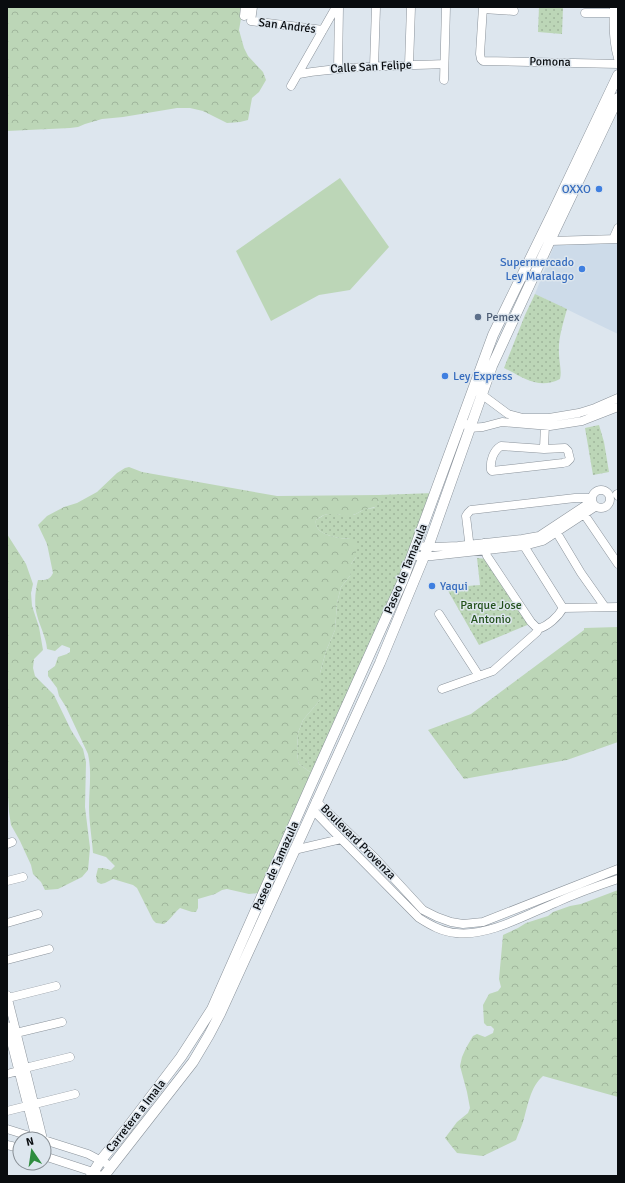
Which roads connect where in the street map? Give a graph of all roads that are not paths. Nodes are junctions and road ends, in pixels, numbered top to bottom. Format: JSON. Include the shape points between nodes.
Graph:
{"nodes":[{"id":1,"x":245,"y":7,"type":"edge"},
{"id":2,"x":253,"y":7,"type":"edge"},
{"id":3,"x":338,"y":7,"type":"edge"},
{"id":4,"x":376,"y":7,"type":"edge"},
{"id":5,"x":411,"y":7,"type":"edge"},
{"id":6,"x":446,"y":7,"type":"edge"},
{"id":7,"x":483,"y":8,"type":"edge"},
{"id":8,"x":514,"y":10,"type":"dead end"},
{"id":9,"x":614,"y":10,"type":"edge"},
{"id":10,"x":585,"y":12,"type":"dead end"},
{"id":11,"x":247,"y":18,"type":"junction"},
{"id":12,"x":324,"y":30,"type":"junction"},
{"id":13,"x":618,"y":58,"type":"edge"},
{"id":14,"x":444,"y":64,"type":"junction"},
{"id":15,"x":618,"y":64,"type":"edge"},
{"id":16,"x":409,"y":65,"type":"junction"},
{"id":17,"x":374,"y":66,"type":"junction"},
{"id":18,"x":338,"y":69,"type":"junction"},
{"id":19,"x":299,"y":74,"type":"junction"},
{"id":20,"x":618,"y":75,"type":"edge"},
{"id":21,"x":444,"y":80,"type":"dead end"},
{"id":22,"x":291,"y":86,"type":"dead end"},
{"id":23,"x":618,"y":98,"type":"edge"},
{"id":24,"x":558,"y":214,"type":"junction"},
{"id":25,"x":618,"y":228,"type":"edge"},
{"id":26,"x":616,"y":239,"type":"edge"},
{"id":27,"x":550,"y":241,"type":"junction"},
{"id":28,"x":503,"y":313,"type":"junction"},
{"id":29,"x":501,"y":344,"type":"junction"},
{"id":30,"x":477,"y":391,"type":"junction"},
{"id":31,"x":618,"y":398,"type":"edge"},
{"id":32,"x":618,"y":407,"type":"edge"},
{"id":33,"x":597,"y":411,"type":"junction"},
{"id":34,"x":505,"y":412,"type":"junction"},
{"id":35,"x":462,"y":419,"type":"junction"},
{"id":36,"x":523,"y":421,"type":"junction"},
{"id":37,"x":502,"y":422,"type":"junction"},
{"id":38,"x":547,"y":422,"type":"junction"},
{"id":39,"x":470,"y":428,"type":"junction"},
{"id":40,"x":547,"y":449,"type":"junction"},
{"id":41,"x":615,"y":497,"type":"edge"},
{"id":42,"x":593,"y":502,"type":"junction"},
{"id":43,"x":584,"y":514,"type":"junction"},
{"id":44,"x":555,"y":530,"type":"junction"},
{"id":45,"x":523,"y":543,"type":"junction"},
{"id":46,"x":484,"y":547,"type":"junction"},
{"id":47,"x":470,"y":548,"type":"junction"},
{"id":48,"x":415,"y":551,"type":"junction"},
{"id":49,"x":426,"y":551,"type":"junction"},
{"id":50,"x":618,"y":564,"type":"edge"},
{"id":51,"x":605,"y":607,"type":"junction"},
{"id":52,"x":618,"y":607,"type":"edge"},
{"id":53,"x":563,"y":608,"type":"junction"},
{"id":54,"x":439,"y":614,"type":"dead end"},
{"id":55,"x":538,"y":629,"type":"junction"},
{"id":56,"x":479,"y":676,"type":"junction"},
{"id":57,"x":442,"y":689,"type":"dead end"},
{"id":58,"x":314,"y":805,"type":"junction"},
{"id":59,"x":341,"y":839,"type":"junction"},
{"id":60,"x":294,"y":850,"type":"junction"},
{"id":61,"x":618,"y":869,"type":"edge"},
{"id":62,"x":23,"y":877,"type":"dead end"},
{"id":63,"x":618,"y":879,"type":"edge"},
{"id":64,"x":7,"y":881,"type":"edge"},
{"id":65,"x":400,"y":884,"type":"junction"},
{"id":66,"x":391,"y":891,"type":"junction"},
{"id":67,"x":539,"y":905,"type":"junction"},
{"id":68,"x":38,"y":914,"type":"dead end"},
{"id":69,"x":7,"y":922,"type":"edge"},
{"id":70,"x":49,"y":949,"type":"dead end"},
{"id":71,"x":7,"y":960,"type":"edge"},
{"id":72,"x":56,"y":986,"type":"dead end"},
{"id":73,"x":7,"y":996,"type":"edge"},
{"id":74,"x":62,"y":1022,"type":"dead end"},
{"id":75,"x":7,"y":1026,"type":"edge"},
{"id":76,"x":16,"y":1033,"type":"junction"},
{"id":77,"x":70,"y":1057,"type":"dead end"},
{"id":78,"x":181,"y":1057,"type":"joint"},
{"id":79,"x":193,"y":1062,"type":"joint"},
{"id":80,"x":21,"y":1070,"type":"junction"},
{"id":81,"x":7,"y":1074,"type":"edge"},
{"id":82,"x":75,"y":1094,"type":"dead end"},
{"id":83,"x":31,"y":1105,"type":"junction"},
{"id":84,"x":7,"y":1111,"type":"edge"},
{"id":85,"x":37,"y":1131,"type":"edge"},
{"id":86,"x":52,"y":1143,"type":"edge"},
{"id":87,"x":52,"y":1159,"type":"edge"},
{"id":88,"x":101,"y":1160,"type":"junction"},
{"id":89,"x":111,"y":1166,"type":"junction"},
{"id":90,"x":95,"y":1175,"type":"edge"},
{"id":91,"x":104,"y":1176,"type":"edge"}],
"edges":[{"from":1,"to":11,"type":"street"},
{"from":2,"to":11,"type":"street"},
{"from":3,"to":12,"type":"street"},
{"from":3,"to":18,"type":"street"},
{"from":4,"to":17,"type":"street"},
{"from":5,"to":16,"type":"street"},
{"from":6,"to":14,"type":"street"},
{"from":7,"to":8,"type":"street"},
{"from":7,"to":15,"type":"street","name":"Pomona","via":[[480,54],[482,60]]},
{"from":9,"to":10,"type":"street"},
{"from":9,"to":13,"type":"street","via":[[613,30]]},
{"from":11,"to":12,"type":"street","name":"San Andrés"},
{"from":12,"to":19,"type":"street"},
{"from":14,"to":16,"type":"street","name":"Calle San Felipe"},
{"from":14,"to":21,"type":"street"},
{"from":16,"to":17,"type":"street","name":"Calle San Felipe"},
{"from":17,"to":18,"type":"street","name":"Calle San Felipe"},
{"from":18,"to":19,"type":"street","name":"Calle San Felipe"},
{"from":19,"to":22,"type":"street"},
{"from":20,"to":24,"type":"main road","name":"Paseo de Tamazula"},
{"from":23,"to":24,"type":"main road","name":"Paseo de Tamazula"},
{"from":24,"to":27,"type":"main road","name":"Paseo de Tamazula"},
{"from":24,"to":28,"type":"main road","name":"Paseo de Tamazula"},
{"from":25,"to":26,"type":"street"},
{"from":26,"to":27,"type":"street"},
{"from":27,"to":29,"type":"main road","name":"Paseo de Tamazula"},
{"from":28,"to":29,"type":"main road","via":[[505,321]]},
{"from":28,"to":30,"type":"main road","name":"Paseo de Tamazula","via":[[490,344]]},
{"from":29,"to":30,"type":"main road","name":"Paseo de Tamazula"},
{"from":30,"to":34,"type":"street"},
{"from":30,"to":35,"type":"main road","name":"Paseo de Tamazula"},
{"from":30,"to":39,"type":"main road","name":"Paseo de Tamazula"},
{"from":31,"to":33,"type":"street"},
{"from":32,"to":33,"type":"street"},
{"from":33,"to":38,"type":"street","via":[[580,417]]},
{"from":34,"to":36,"type":"street"},
{"from":34,"to":37,"type":"street"},
{"from":35,"to":39,"type":"street"},
{"from":35,"to":48,"type":"main road","name":"Paseo de Tamazula"},
{"from":36,"to":37,"type":"street"},
{"from":36,"to":38,"type":"street"},
{"from":37,"to":39,"type":"street"},
{"from":38,"to":40,"type":"street"},
{"from":39,"to":49,"type":"main road","name":"Paseo de Tamazula"},
{"from":40,"to":40,"type":"street","via":[[501,446],[493,455],[491,470],[494,472],[563,463],[570,459],[565,448]]},
{"from":41,"to":42,"type":"street","via":[[604,508],[598,508]]},
{"from":41,"to":42,"type":"street","via":[[600,490],[594,493]]},
{"from":42,"to":43,"type":"street"},
{"from":42,"to":44,"type":"street"},
{"from":42,"to":47,"type":"street","via":[[575,498],[471,510],[466,516]]},
{"from":43,"to":44,"type":"street"},
{"from":43,"to":50,"type":"street"},
{"from":44,"to":45,"type":"street","via":[[537,544]]},
{"from":44,"to":51,"type":"street"},
{"from":45,"to":46,"type":"street"},
{"from":45,"to":53,"type":"street"},
{"from":46,"to":47,"type":"street"},
{"from":46,"to":55,"type":"street","via":[[487,556]]},
{"from":47,"to":49,"type":"street"},
{"from":48,"to":49,"type":"street"},
{"from":48,"to":78,"type":"main road","name":"Paseo de Tamazula","via":[[212,1009]]},
{"from":49,"to":58,"type":"main road","name":"Paseo de Tamazula","via":[[380,663]]},
{"from":51,"to":52,"type":"street"},
{"from":51,"to":53,"type":"street"},
{"from":53,"to":55,"type":"street","via":[[547,625]]},
{"from":54,"to":56,"type":"street"},
{"from":55,"to":56,"type":"street","via":[[495,670]]},
{"from":56,"to":57,"type":"street"},
{"from":58,"to":59,"type":"street","name":"Boulevard Provenza"},
{"from":58,"to":60,"type":"main road","name":"Paseo de Tamazula"},
{"from":58,"to":65,"type":"street","name":"Boulevard Provenza","via":[[360,842]]},
{"from":59,"to":60,"type":"street","name":"Boulevard Provenza"},
{"from":59,"to":66,"type":"street","name":"Boulevard Provenza"},
{"from":60,"to":79,"type":"main road","name":"Paseo de Tamazula","via":[[210,1035]]},
{"from":61,"to":67,"type":"street","name":"Boulevard Provenza"},
{"from":62,"to":64,"type":"street"},
{"from":63,"to":67,"type":"street","name":"Boulevard Provenza"},
{"from":65,"to":66,"type":"street","name":"Boulevard Provenza"},
{"from":65,"to":67,"type":"street","name":"Boulevard Provenza","via":[[423,910],[451,922],[463,924],[483,922]]},
{"from":66,"to":67,"type":"street","name":"Boulevard Provenza","via":[[419,918],[436,928],[456,933],[482,932],[500,926]]},
{"from":68,"to":69,"type":"street"},
{"from":70,"to":71,"type":"street"},
{"from":72,"to":73,"type":"street"},
{"from":73,"to":76,"type":"street"},
{"from":74,"to":76,"type":"street"},
{"from":75,"to":80,"type":"street"},
{"from":76,"to":80,"type":"street"},
{"from":77,"to":80,"type":"street"},
{"from":78,"to":88,"type":"main road","name":"Carretera a Imala"},
{"from":79,"to":89,"type":"main road","name":"Carretera a Imala"},
{"from":80,"to":81,"type":"street"},
{"from":80,"to":83,"type":"street"},
{"from":82,"to":83,"type":"street"},
{"from":83,"to":84,"type":"street"},
{"from":83,"to":85,"type":"street"},
{"from":86,"to":88,"type":"street"},
{"from":87,"to":90,"type":"street"},
{"from":88,"to":89,"type":"street"},
{"from":88,"to":90,"type":"main road","name":"Carretera a Imala"},
{"from":89,"to":91,"type":"main road","name":"Carretera a Imala"}]}
